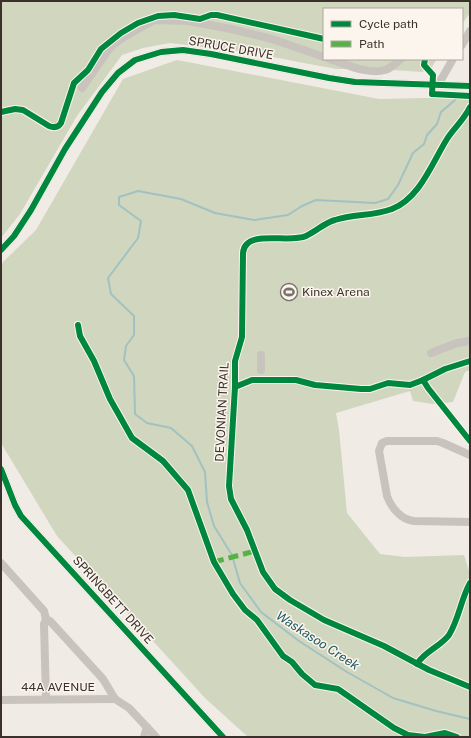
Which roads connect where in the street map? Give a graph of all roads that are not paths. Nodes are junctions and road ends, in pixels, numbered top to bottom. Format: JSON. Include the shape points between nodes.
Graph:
{"nodes":[{"id":1,"x":470,"y":31,"type":"edge"},
{"id":2,"x":463,"y":42,"type":"edge"},
{"id":3,"x":323,"y":57,"type":"edge"},
{"id":4,"x":332,"y":60,"type":"edge"},
{"id":5,"x":400,"y":60,"type":"edge"},
{"id":6,"x":452,"y":60,"type":"edge"},
{"id":7,"x":438,"y":85,"type":"junction"},
{"id":8,"x":470,"y":86,"type":"edge"},
{"id":9,"x":82,"y":88,"type":"dead end"},
{"id":10,"x":1,"y":250,"type":"edge"},
{"id":11,"x":470,"y":341,"type":"edge"},
{"id":12,"x":431,"y":353,"type":"dead end"},
{"id":13,"x":261,"y":355,"type":"dead end"},
{"id":14,"x":261,"y":370,"type":"dead end"},
{"id":15,"x":470,"y":455,"type":"edge"},
{"id":16,"x":1,"y":469,"type":"edge"},
{"id":17,"x":470,"y":522,"type":"edge"},
{"id":18,"x":1,"y":563,"type":"edge"},
{"id":19,"x":46,"y":619,"type":"junction"},
{"id":20,"x":46,"y":699,"type":"junction"},
{"id":21,"x":115,"y":699,"type":"junction"},
{"id":22,"x":1,"y":700,"type":"edge"},
{"id":23,"x":147,"y":727,"type":"junction"},
{"id":24,"x":144,"y":737,"type":"edge"},
{"id":25,"x":156,"y":737,"type":"edge"},
{"id":26,"x":223,"y":737,"type":"edge"}],
"edges":[{"from":1,"to":2,"type":"street"},
{"from":3,"to":9,"type":"street","via":[[231,29],[188,21],[154,20],[113,46]]},
{"from":4,"to":5,"type":"street","via":[[363,69],[382,70]]},
{"from":6,"to":7,"type":"street"},
{"from":7,"to":8,"type":"street","name":"SPRUCE DRIVE"},
{"from":7,"to":10,"type":"street","name":"SPRUCE DRIVE","via":[[348,81],[183,50],[161,52],[135,60],[118,73],[102,92],[65,149],[31,210]]},
{"from":11,"to":12,"type":"street"},
{"from":13,"to":14,"type":"street"},
{"from":15,"to":17,"type":"street","via":[[443,443],[430,441],[387,441],[382,443],[379,451],[389,503],[400,515],[409,521]]},
{"from":16,"to":26,"type":"street","name":"SPRINGBETT DRIVE","via":[[21,516]]},
{"from":18,"to":19,"type":"street","via":[[44,612]]},
{"from":19,"to":20,"type":"street"},
{"from":19,"to":21,"type":"street","via":[[103,679]]},
{"from":20,"to":21,"type":"street","name":"44A AVENUE"},
{"from":20,"to":22,"type":"street","name":"44A AVENUE"},
{"from":21,"to":23,"type":"street","via":[[129,708]]},
{"from":23,"to":24,"type":"street"},
{"from":23,"to":25,"type":"street"}]}
